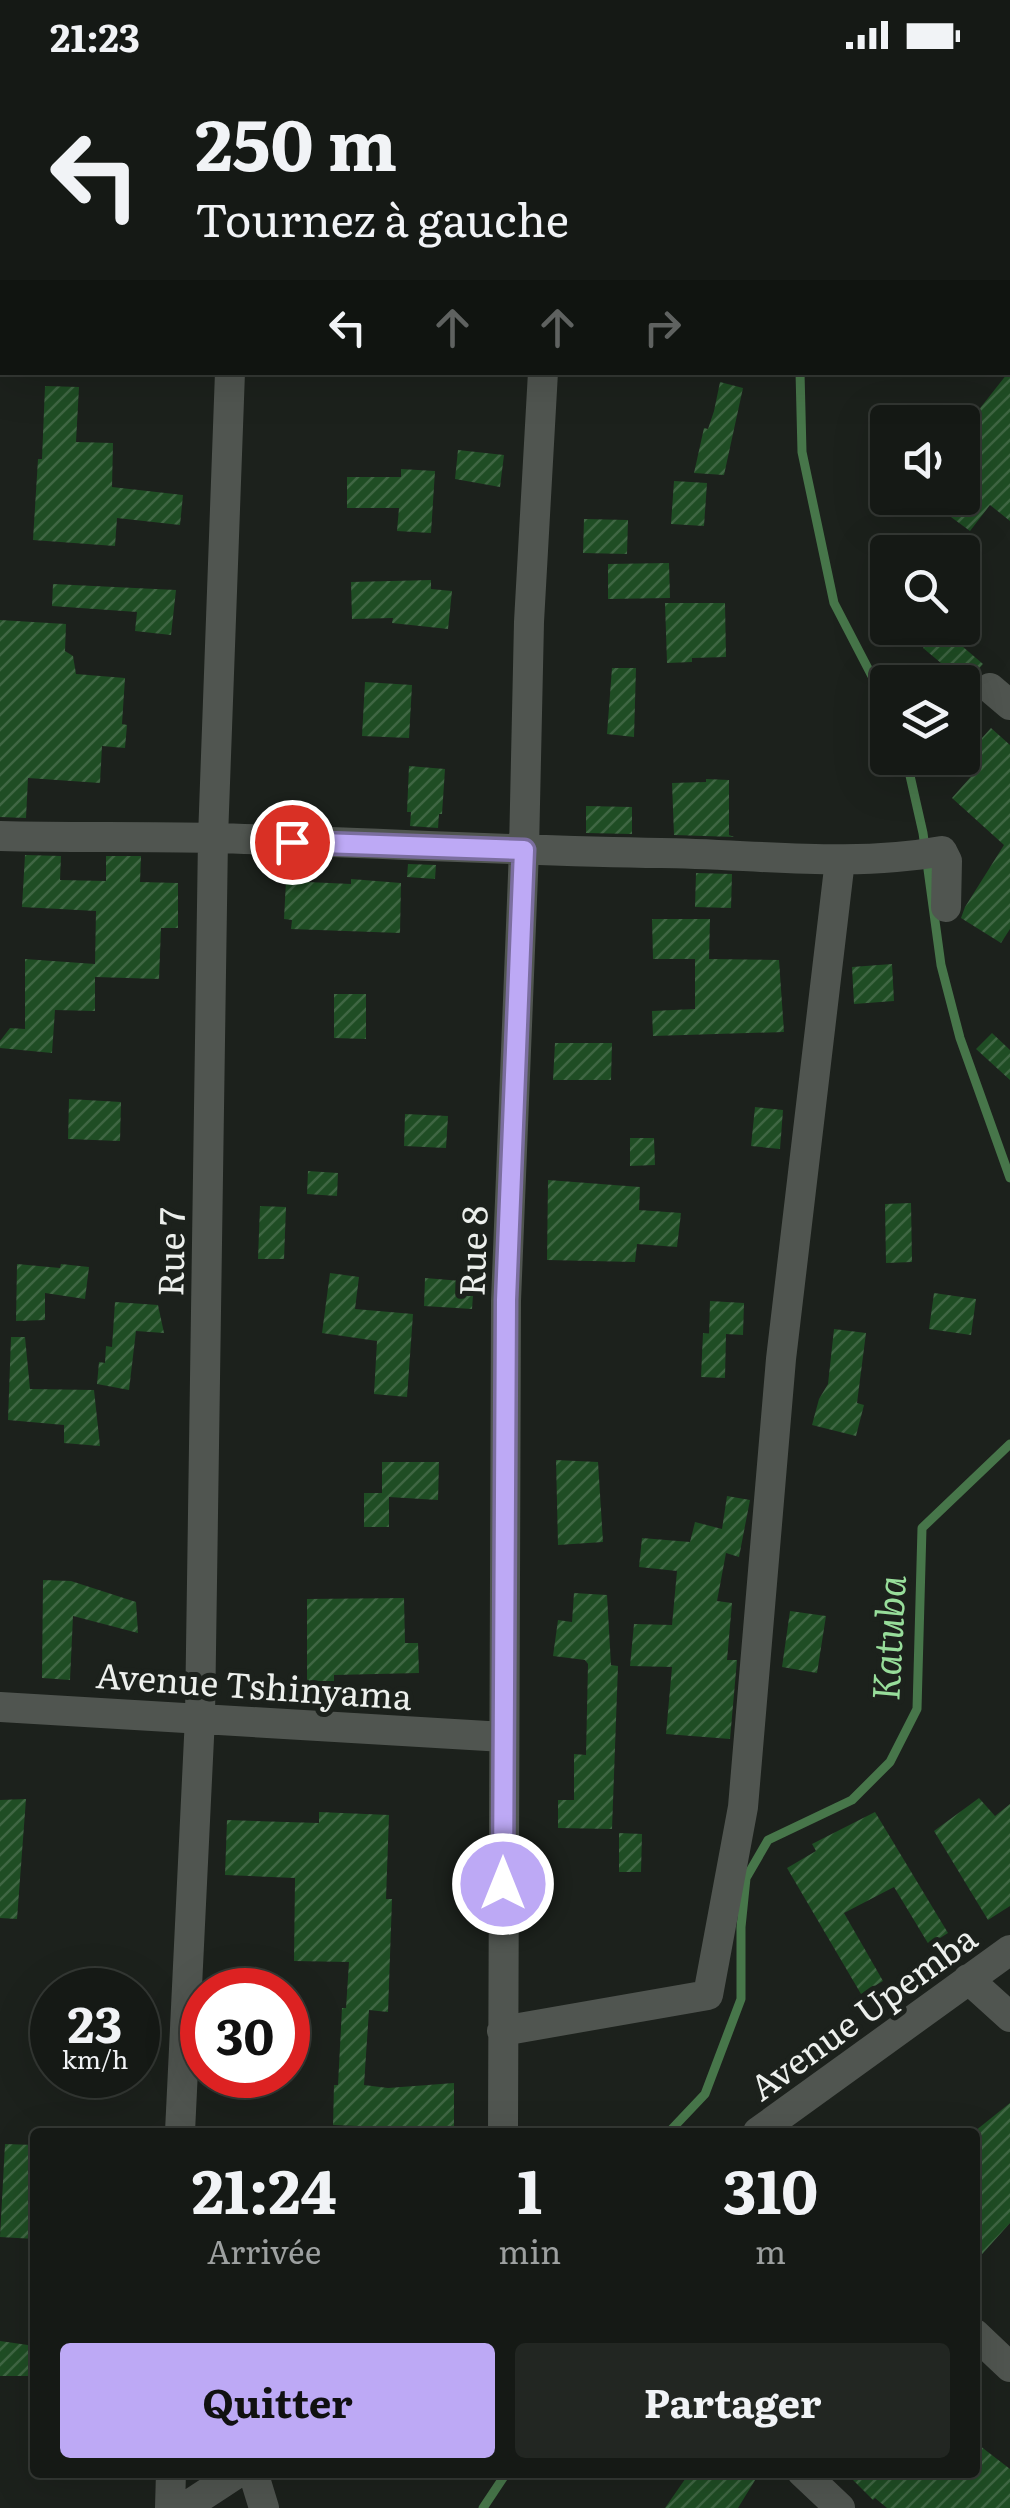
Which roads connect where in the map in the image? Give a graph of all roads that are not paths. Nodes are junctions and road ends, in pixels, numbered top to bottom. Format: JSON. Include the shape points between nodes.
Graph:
{"nodes":[{"id":1,"x":230,"y":375,"type":"edge"},
{"id":2,"x":543,"y":375,"type":"edge"},
{"id":3,"x":0,"y":836,"type":"edge"},
{"id":4,"x":213,"y":838,"type":"junction"},
{"id":5,"x":524,"y":850,"type":"junction"},
{"id":6,"x":840,"y":860,"type":"junction"},
{"id":7,"x":946,"y":907,"type":"dead end"},
{"id":8,"x":0,"y":1707,"type":"edge"},
{"id":9,"x":200,"y":1717,"type":"junction"},
{"id":10,"x":504,"y":1737,"type":"junction"},
{"id":11,"x":1010,"y":1950,"type":"edge"},
{"id":12,"x":968,"y":1980,"type":"junction"},
{"id":13,"x":1010,"y":2017,"type":"edge"},
{"id":14,"x":502,"y":2031,"type":"junction"},
{"id":15,"x":180,"y":2128,"type":"edge"},
{"id":16,"x":503,"y":2128,"type":"edge"},
{"id":17,"x":764,"y":2128,"type":"edge"},
{"id":18,"x":980,"y":2339,"type":"edge"},
{"id":19,"x":1010,"y":2366,"type":"edge"},
{"id":20,"x":171,"y":2478,"type":"edge"},
{"id":21,"x":230,"y":2478,"type":"edge"},
{"id":22,"x":255,"y":2478,"type":"edge"},
{"id":23,"x":808,"y":2478,"type":"edge"},
{"id":24,"x":170,"y":2508,"type":"edge"},
{"id":25,"x":184,"y":2508,"type":"edge"},
{"id":26,"x":264,"y":2508,"type":"edge"},
{"id":27,"x":840,"y":2508,"type":"edge"}],
"edges":[{"from":1,"to":4,"type":"street","name":"Rue 7"},
{"from":2,"to":5,"type":"street","name":"Rue 8"},
{"from":3,"to":4,"type":"street"},
{"from":4,"to":5,"type":"street"},
{"from":4,"to":9,"type":"street","name":"Rue 7"},
{"from":5,"to":6,"type":"street"},
{"from":5,"to":10,"type":"street","name":"Rue 8","via":[[506,1300]]},
{"from":6,"to":7,"type":"street","via":[[942,851]]},
{"from":6,"to":14,"type":"street","via":[[782,1359],[743,1807],[708,1995]]},
{"from":8,"to":9,"type":"street","name":"Avenue Tshinyama"},
{"from":9,"to":10,"type":"street","name":"Avenue Tshinyama"},
{"from":9,"to":15,"type":"street","name":"Rue 7"},
{"from":10,"to":14,"type":"street","name":"Rue 8"},
{"from":11,"to":12,"type":"street","name":"Avenue Upemba"},
{"from":12,"to":13,"type":"street"},
{"from":12,"to":17,"type":"street","name":"Avenue Upemba"},
{"from":14,"to":16,"type":"street","name":"Rue 8"},
{"from":18,"to":19,"type":"street"},
{"from":20,"to":24,"type":"street"},
{"from":21,"to":25,"type":"street"},
{"from":22,"to":26,"type":"street"},
{"from":23,"to":27,"type":"street"}]}
